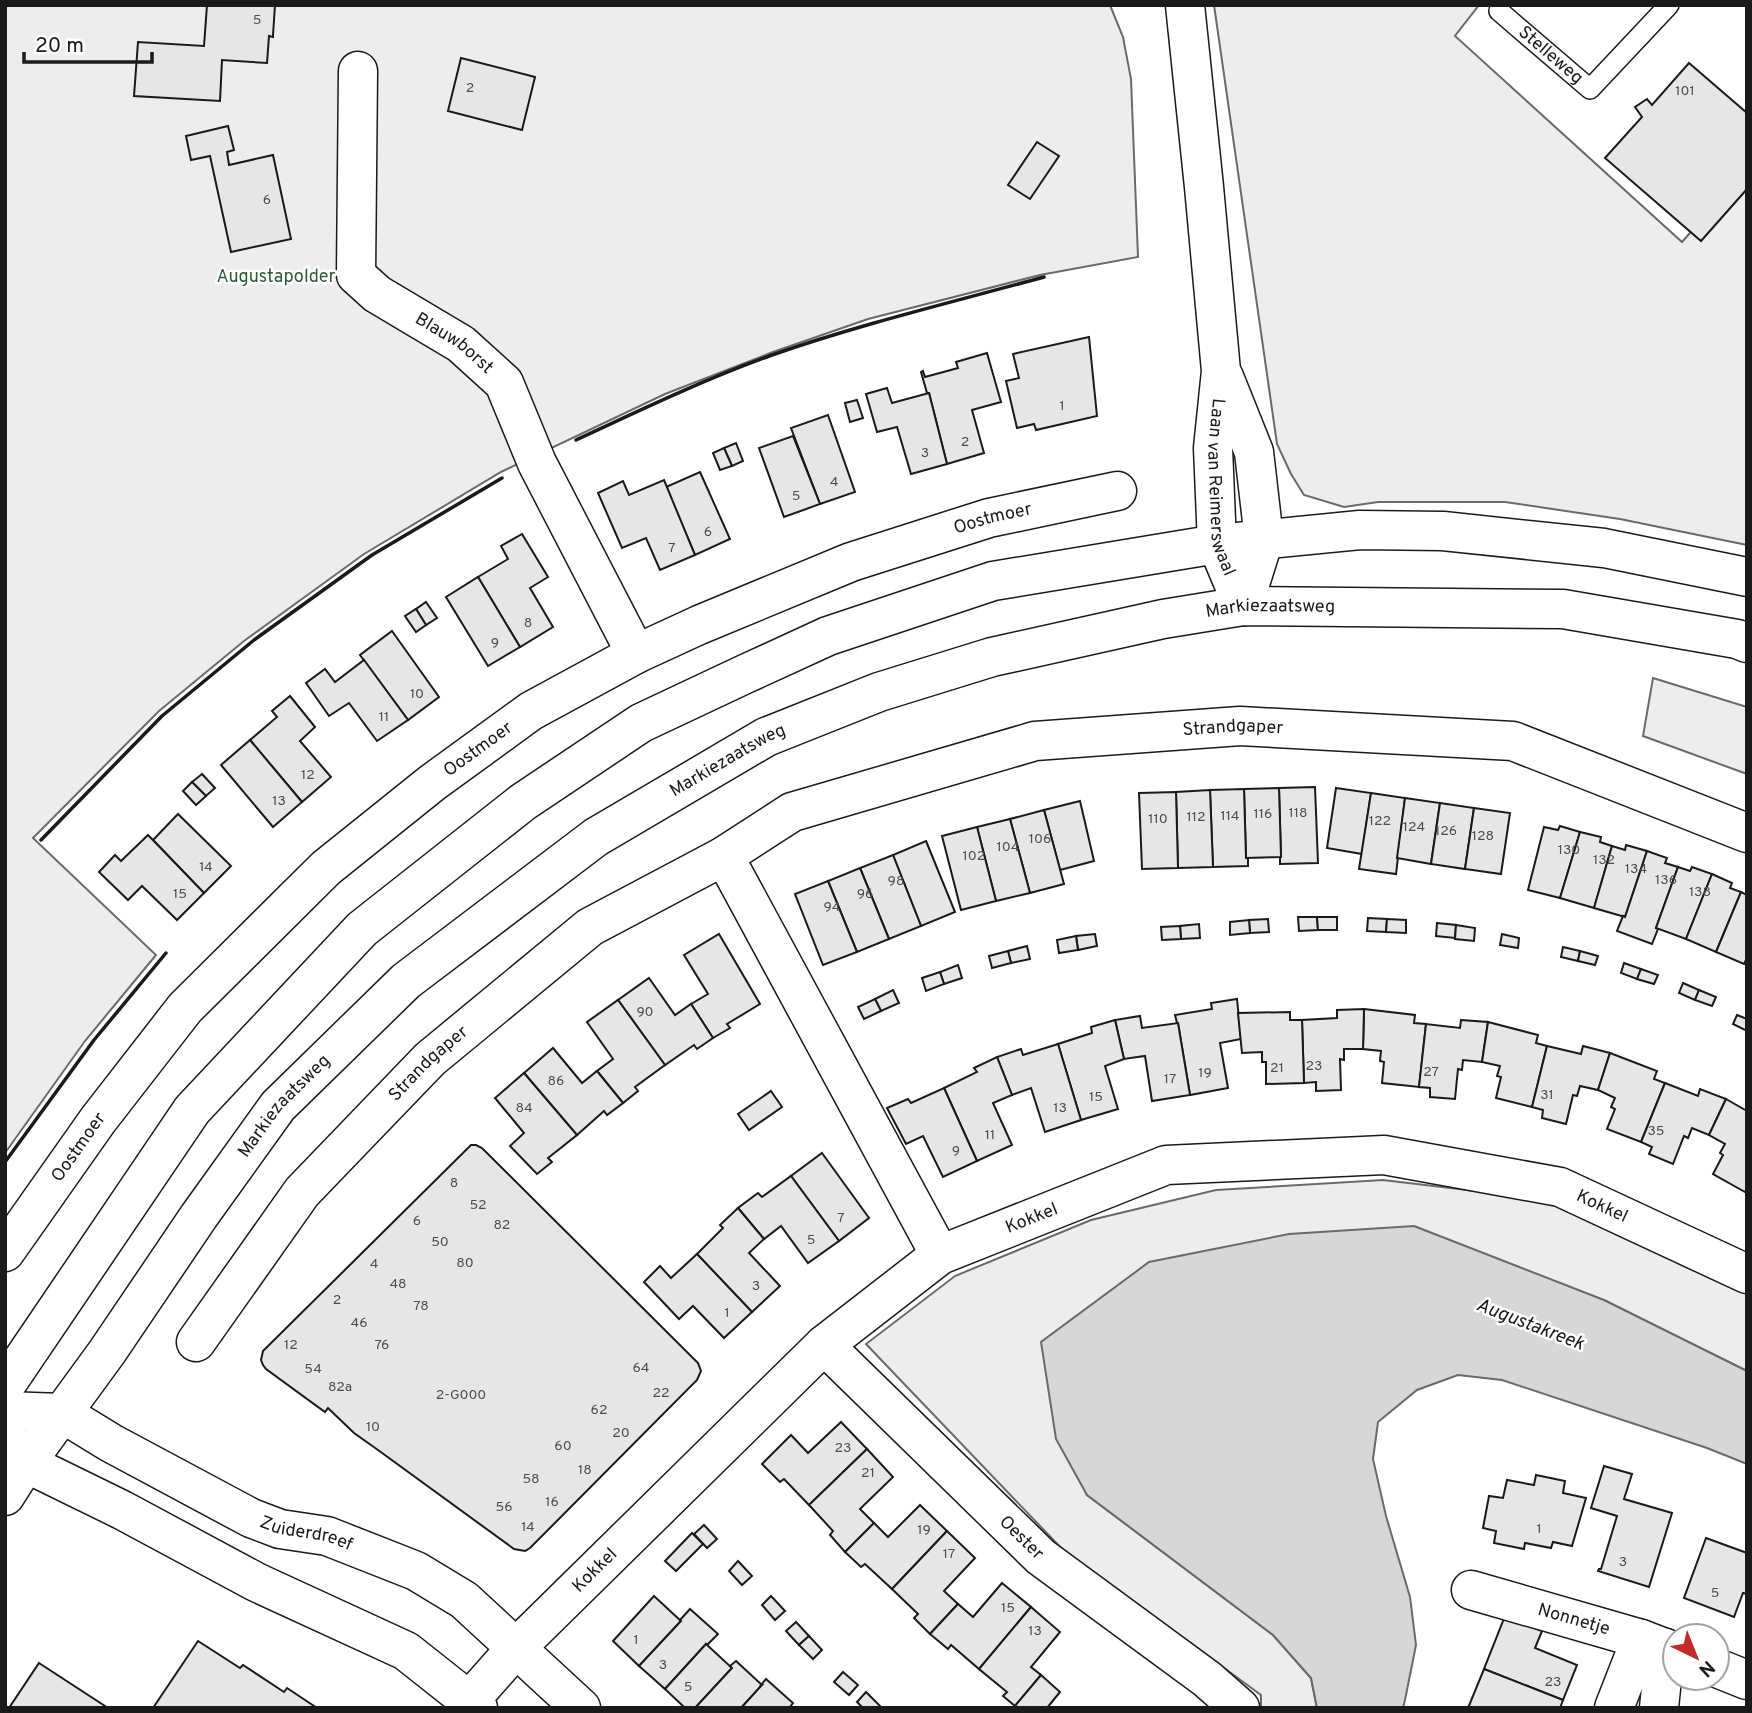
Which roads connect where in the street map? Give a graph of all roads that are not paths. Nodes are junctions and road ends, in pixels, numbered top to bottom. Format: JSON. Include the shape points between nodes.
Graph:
{"nodes":[{"id":1,"x":1185,"y":5,"type":"edge"},
{"id":2,"x":1660,"y":8,"type":"edge"},
{"id":3,"x":1499,"y":11,"type":"dead end"},
{"id":4,"x":358,"y":71,"type":"dead end"},
{"id":5,"x":1222,"y":371,"type":"junction"},
{"id":6,"x":1117,"y":491,"type":"dead end"},
{"id":7,"x":1264,"y":539,"type":"junction"},
{"id":8,"x":1217,"y":544,"type":"junction"},
{"id":9,"x":1747,"y":577,"type":"edge"},
{"id":10,"x":1243,"y":606,"type":"junction"},
{"id":11,"x":1747,"y":643,"type":"edge"},
{"id":12,"x":636,"y":653,"type":"junction"},
{"id":13,"x":1747,"y":832,"type":"edge"},
{"id":14,"x":724,"y":856,"type":"junction"},
{"id":15,"x":5,"y":1252,"type":"edge"},
{"id":16,"x":940,"y":1255,"type":"junction"},
{"id":17,"x":1747,"y":1274,"type":"edge"},
{"id":18,"x":196,"y":1342,"type":"dead end"},
{"id":19,"x":824,"y":1345,"type":"junction"},
{"id":20,"x":5,"y":1386,"type":"edge"},
{"id":21,"x":5,"y":1412,"type":"edge"},
{"id":22,"x":62,"y":1413,"type":"junction"},
{"id":23,"x":15,"y":1449,"type":"edge"},
{"id":24,"x":5,"y":1496,"type":"edge"},
{"id":25,"x":1471,"y":1590,"type":"dead end"},
{"id":26,"x":1660,"y":1646,"type":"edge"},
{"id":27,"x":516,"y":1648,"type":"junction"},
{"id":28,"x":474,"y":1704,"type":"edge"},
{"id":29,"x":581,"y":1708,"type":"edge"},
{"id":30,"x":1240,"y":1708,"type":"edge"},
{"id":31,"x":1614,"y":1708,"type":"edge"},
{"id":32,"x":1659,"y":1708,"type":"edge"}],
"edges":[{"from":1,"to":5,"type":"street","name":"Laan van Reimerswaal"},
{"from":2,"to":3,"type":"lane","name":"Stelleweg","via":[[1590,89]]},
{"from":4,"to":12,"type":"street","name":"Blauwborst","via":[[356,275],[377,294],[461,344],[504,383],[537,463]]},
{"from":5,"to":7,"type":"street","name":"Laan van Reimerswaal","via":[[1254,452]]},
{"from":5,"to":8,"type":"street","name":"Laan van Reimerswaal","via":[[1213,448]]},
{"from":6,"to":12,"type":"street","name":"Oostmoer","via":[[989,518],[851,562]]},
{"from":7,"to":8,"type":"street"},
{"from":7,"to":9,"type":"street","via":[[1360,530],[1443,531],[1604,548]]},
{"from":7,"to":10,"type":"street","name":"Laan van Reimerswaal"},
{"from":8,"to":10,"type":"street","name":"Laan van Reimerswaal"},
{"from":8,"to":20,"type":"street","via":[[992,581],[828,636],[641,723],[523,802],[362,929],[192,1110]]},
{"from":10,"to":11,"type":"street","name":"Markiezaatsweg","via":[[1563,609]]},
{"from":10,"to":22,"type":"street","name":"Markiezaatsweg","via":[[992,657],[879,692],[766,737],[596,838],[406,981],[278,1106]]},
{"from":12,"to":15,"type":"street","name":"Oostmoer","via":[[531,711],[326,868],[185,1008],[98,1120]]},
{"from":13,"to":14,"type":"street","name":"Strandgaper","via":[[1513,741],[1240,726],[1035,741],[792,812]]},
{"from":14,"to":16,"type":"street"},
{"from":14,"to":18,"type":"street","name":"Strandgaper","via":[[590,928],[430,1059],[302,1192]]},
{"from":16,"to":17,"type":"street","name":"Kokkel","via":[[1166,1165],[1384,1155],[1560,1187]]},
{"from":16,"to":19,"type":"street","name":"Kokkel"},
{"from":19,"to":27,"type":"street","name":"Kokkel"},
{"from":19,"to":30,"type":"street","name":"Oester","via":[[1041,1557]]},
{"from":21,"to":22,"type":"street"},
{"from":22,"to":23,"type":"street","name":"Markiezaatsweg"},
{"from":22,"to":27,"type":"street","name":"Zuiderdreef","via":[[251,1518],[280,1529],[327,1536],[416,1571],[464,1600]]},
{"from":23,"to":24,"type":"street","name":"Markiezaatsweg"},
{"from":23,"to":28,"type":"street","via":[[256,1582],[406,1651]]},
{"from":25,"to":26,"type":"street","name":"Nonnetje"},
{"from":26,"to":31,"type":"street"},
{"from":26,"to":32,"type":"street"},
{"from":27,"to":28,"type":"street","name":"Kokkel"},
{"from":27,"to":29,"type":"street","name":"Zuiderdreef"}]}
